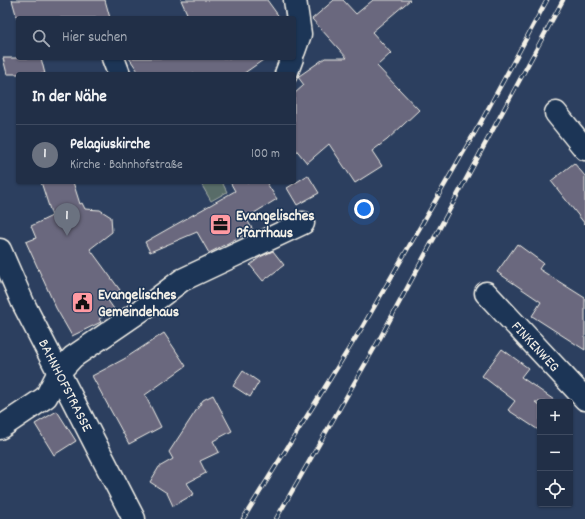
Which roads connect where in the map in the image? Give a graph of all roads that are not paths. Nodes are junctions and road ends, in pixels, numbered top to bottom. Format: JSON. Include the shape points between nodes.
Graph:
{"nodes":[{"id":1,"x":294,"y":0,"type":"edge"},
{"id":2,"x":296,"y":45,"type":"edge"},
{"id":3,"x":114,"y":60,"type":"edge"},
{"id":4,"x":291,"y":60,"type":"edge"},
{"id":5,"x":118,"y":72,"type":"edge"},
{"id":6,"x":287,"y":72,"type":"edge"},
{"id":7,"x":556,"y":113,"type":"dead end"},
{"id":8,"x":585,"y":149,"type":"edge"},
{"id":9,"x":303,"y":223,"type":"dead end"},
{"id":10,"x":0,"y":250,"type":"edge"},
{"id":11,"x":5,"y":278,"type":"edge"},
{"id":12,"x":486,"y":293,"type":"dead end"},
{"id":13,"x":59,"y":372,"type":"junction"},
{"id":14,"x":585,"y":399,"type":"edge"},
{"id":15,"x":0,"y":428,"type":"edge"},
{"id":16,"x":134,"y":519,"type":"edge"}],
"edges":[{"from":1,"to":2,"type":"street","via":[[300,34]]},
{"from":3,"to":5,"type":"street"},
{"from":4,"to":6,"type":"street"},
{"from":7,"to":8,"type":"street"},
{"from":9,"to":13,"type":"street","via":[[182,280],[73,357]]},
{"from":10,"to":11,"type":"street","name":"BAHNHOFSTRASSE"},
{"from":11,"to":13,"type":"street","name":"BAHNHOFSTRASSE","via":[[23,303]]},
{"from":12,"to":14,"type":"street","name":"FINKENWEG"},
{"from":13,"to":15,"type":"street","via":[[46,397]]},
{"from":13,"to":16,"type":"street","name":"BAHNHOFSTRASSE"}]}
